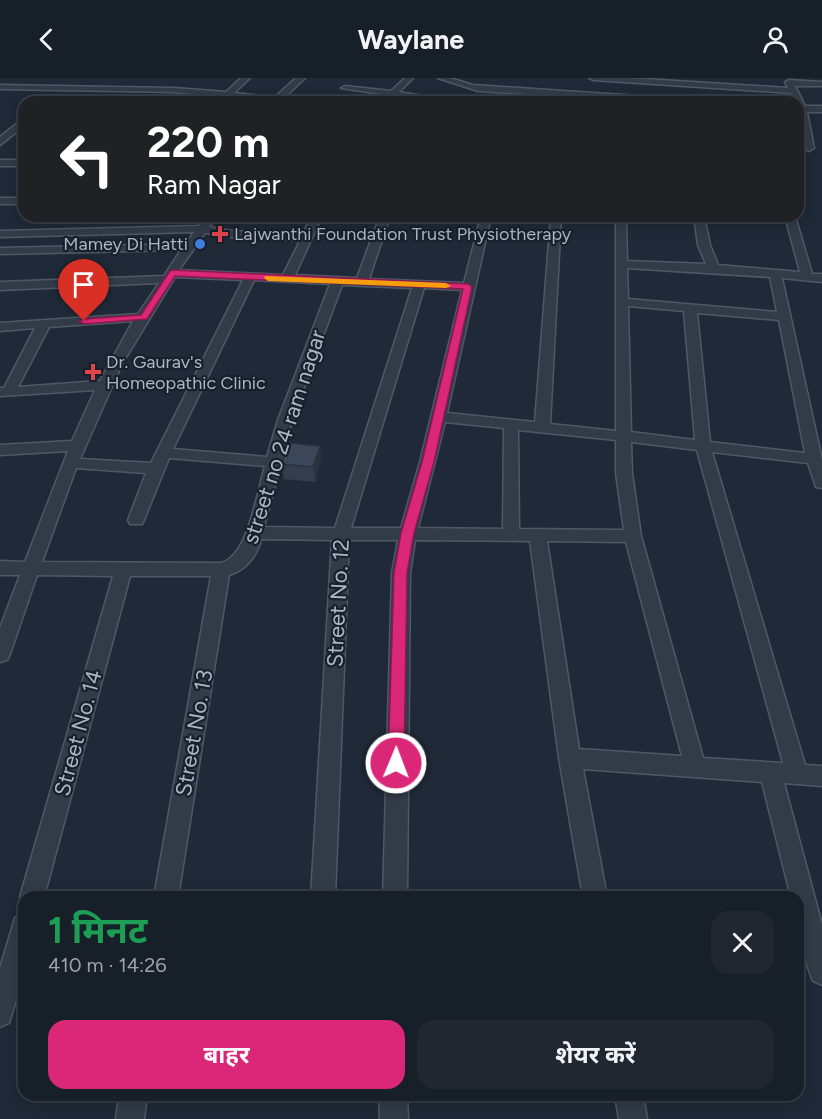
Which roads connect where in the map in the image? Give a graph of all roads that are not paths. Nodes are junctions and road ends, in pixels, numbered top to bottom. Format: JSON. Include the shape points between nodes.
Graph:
{"nodes":[{"id":1,"x":57,"y":78,"type":"edge"},
{"id":2,"x":134,"y":78,"type":"edge"},
{"id":3,"x":246,"y":78,"type":"edge"},
{"id":4,"x":301,"y":78,"type":"edge"},
{"id":5,"x":356,"y":78,"type":"edge"},
{"id":6,"x":409,"y":78,"type":"edge"},
{"id":7,"x":442,"y":78,"type":"edge"},
{"id":8,"x":593,"y":78,"type":"edge"},
{"id":9,"x":454,"y":80,"type":"edge"},
{"id":10,"x":822,"y":84,"type":"edge"},
{"id":11,"x":4,"y":87,"type":"edge"},
{"id":12,"x":43,"y":87,"type":"junction"},
{"id":13,"x":62,"y":87,"type":"junction"},
{"id":14,"x":178,"y":87,"type":"junction"},
{"id":15,"x":468,"y":87,"type":"junction"},
{"id":16,"x":124,"y":88,"type":"junction"},
{"id":17,"x":345,"y":88,"type":"junction"},
{"id":18,"x":794,"y":89,"type":"edge"},
{"id":19,"x":0,"y":93,"type":"edge"},
{"id":20,"x":54,"y":94,"type":"dead end"},
{"id":21,"x":337,"y":94,"type":"dead end"},
{"id":22,"x":393,"y":94,"type":"junction"},
{"id":23,"x":116,"y":96,"type":"edge"},
{"id":24,"x":170,"y":96,"type":"edge"},
{"id":25,"x":215,"y":96,"type":"edge"},
{"id":26,"x":225,"y":96,"type":"edge"},
{"id":27,"x":281,"y":96,"type":"edge"},
{"id":28,"x":406,"y":96,"type":"edge"},
{"id":29,"x":501,"y":96,"type":"edge"},
{"id":30,"x":606,"y":96,"type":"edge"},
{"id":31,"x":804,"y":109,"type":"edge"},
{"id":32,"x":822,"y":110,"type":"edge"},
{"id":33,"x":804,"y":115,"type":"edge"},
{"id":34,"x":18,"y":126,"type":"edge"},
{"id":35,"x":0,"y":142,"type":"edge"},
{"id":36,"x":804,"y":148,"type":"edge"},
{"id":37,"x":809,"y":148,"type":"junction"},
{"id":38,"x":822,"y":150,"type":"edge"},
{"id":39,"x":0,"y":163,"type":"edge"},
{"id":40,"x":18,"y":163,"type":"edge"},
{"id":41,"x":0,"y":201,"type":"edge"},
{"id":42,"x":18,"y":201,"type":"edge"},
{"id":43,"x":207,"y":222,"type":"edge"},
{"id":44,"x":314,"y":222,"type":"edge"},
{"id":45,"x":383,"y":222,"type":"edge"},
{"id":46,"x":484,"y":222,"type":"edge"},
{"id":47,"x":556,"y":222,"type":"edge"},
{"id":48,"x":621,"y":222,"type":"edge"},
{"id":49,"x":700,"y":222,"type":"edge"},
{"id":50,"x":792,"y":222,"type":"edge"},
{"id":51,"x":202,"y":229,"type":"junction"},
{"id":52,"x":0,"y":234,"type":"edge"},
{"id":53,"x":307,"y":238,"type":"junction"},
{"id":54,"x":188,"y":247,"type":"junction"},
{"id":55,"x":0,"y":251,"type":"edge"},
{"id":56,"x":623,"y":264,"type":"junction"},
{"id":57,"x":713,"y":267,"type":"junction"},
{"id":58,"x":775,"y":273,"type":"junction"},
{"id":59,"x":171,"y":276,"type":"junction"},
{"id":60,"x":807,"y":276,"type":"junction"},
{"id":61,"x":250,"y":277,"type":"junction"},
{"id":62,"x":822,"y":278,"type":"edge"},
{"id":63,"x":287,"y":279,"type":"junction"},
{"id":64,"x":337,"y":281,"type":"junction"},
{"id":65,"x":362,"y":282,"type":"junction"},
{"id":66,"x":419,"y":284,"type":"junction"},
{"id":67,"x":0,"y":286,"type":"edge"},
{"id":68,"x":468,"y":287,"type":"junction"},
{"id":69,"x":622,"y":302,"type":"junction"},
{"id":70,"x":690,"y":308,"type":"junction"},
{"id":71,"x":144,"y":317,"type":"junction"},
{"id":72,"x":786,"y":317,"type":"junction"},
{"id":73,"x":44,"y":324,"type":"junction"},
{"id":74,"x":0,"y":327,"type":"edge"},
{"id":75,"x":105,"y":385,"type":"junction"},
{"id":76,"x":5,"y":392,"type":"edge"},
{"id":77,"x":439,"y":417,"type":"junction"},
{"id":78,"x":511,"y":424,"type":"junction"},
{"id":79,"x":542,"y":428,"type":"junction"},
{"id":80,"x":623,"y":436,"type":"junction"},
{"id":81,"x":78,"y":446,"type":"junction"},
{"id":82,"x":703,"y":446,"type":"junction"},
{"id":83,"x":0,"y":450,"type":"edge"},
{"id":84,"x":164,"y":453,"type":"junction"},
{"id":85,"x":814,"y":459,"type":"junction"},
{"id":86,"x":272,"y":462,"type":"junction"},
{"id":87,"x":71,"y":463,"type":"junction"},
{"id":88,"x":156,"y":469,"type":"junction"},
{"id":89,"x":822,"y":483,"type":"edge"},
{"id":90,"x":136,"y":520,"type":"dead end"},
{"id":91,"x":253,"y":533,"type":"junction"},
{"id":92,"x":408,"y":533,"type":"junction"},
{"id":93,"x":511,"y":533,"type":"junction"},
{"id":94,"x":341,"y":534,"type":"junction"},
{"id":95,"x":537,"y":534,"type":"junction"},
{"id":96,"x":633,"y":536,"type":"junction"},
{"id":97,"x":32,"y":567,"type":"junction"},
{"id":98,"x":0,"y":568,"type":"edge"},
{"id":99,"x":123,"y":570,"type":"junction"},
{"id":100,"x":221,"y":570,"type":"junction"},
{"id":101,"x":0,"y":654,"type":"edge"},
{"id":102,"x":570,"y":758,"type":"junction"},
{"id":103,"x":694,"y":766,"type":"junction"},
{"id":104,"x":770,"y":772,"type":"junction"},
{"id":105,"x":797,"y":774,"type":"junction"},
{"id":106,"x":822,"y":776,"type":"edge"},
{"id":107,"x":34,"y":891,"type":"edge"},
{"id":108,"x":167,"y":891,"type":"edge"},
{"id":109,"x":323,"y":891,"type":"edge"},
{"id":110,"x":395,"y":891,"type":"edge"},
{"id":111,"x":594,"y":891,"type":"edge"},
{"id":112,"x":801,"y":891,"type":"edge"},
{"id":113,"x":804,"y":903,"type":"edge"},
{"id":114,"x":18,"y":949,"type":"edge"},
{"id":115,"x":822,"y":972,"type":"edge"},
{"id":116,"x":0,"y":1014,"type":"edge"},
{"id":117,"x":132,"y":1101,"type":"edge"},
{"id":118,"x":393,"y":1101,"type":"edge"},
{"id":119,"x":630,"y":1101,"type":"edge"},
{"id":120,"x":130,"y":1119,"type":"edge"},
{"id":121,"x":394,"y":1119,"type":"edge"},
{"id":122,"x":633,"y":1119,"type":"edge"}],
"edges":[{"from":1,"to":12,"type":"street"},
{"from":2,"to":16,"type":"street"},
{"from":3,"to":26,"type":"street"},
{"from":4,"to":27,"type":"street"},
{"from":5,"to":17,"type":"street"},
{"from":6,"to":22,"type":"street"},
{"from":7,"to":9,"type":"street"},
{"from":8,"to":18,"type":"street"},
{"from":9,"to":15,"type":"street"},
{"from":10,"to":18,"type":"street"},
{"from":11,"to":12,"type":"street"},
{"from":11,"to":19,"type":"street"},
{"from":12,"to":13,"type":"street"},
{"from":13,"to":16,"type":"street"},
{"from":13,"to":20,"type":"street"},
{"from":14,"to":16,"type":"street"},
{"from":14,"to":24,"type":"street"},
{"from":14,"to":25,"type":"street"},
{"from":15,"to":29,"type":"street"},
{"from":15,"to":30,"type":"street"},
{"from":16,"to":23,"type":"street"},
{"from":17,"to":21,"type":"street"},
{"from":17,"to":22,"type":"street"},
{"from":22,"to":28,"type":"street"},
{"from":31,"to":32,"type":"street"},
{"from":33,"to":37,"type":"street","via":[[812,127]]},
{"from":34,"to":35,"type":"street"},
{"from":36,"to":37,"type":"street"},
{"from":37,"to":38,"type":"street"},
{"from":39,"to":40,"type":"street"},
{"from":41,"to":42,"type":"street"},
{"from":43,"to":51,"type":"street"},
{"from":44,"to":53,"type":"street"},
{"from":45,"to":65,"type":"street"},
{"from":46,"to":68,"type":"street"},
{"from":47,"to":79,"type":"street"},
{"from":48,"to":56,"type":"street"},
{"from":49,"to":57,"type":"street"},
{"from":50,"to":60,"type":"street"},
{"from":51,"to":52,"type":"street"},
{"from":51,"to":53,"type":"street"},
{"from":51,"to":54,"type":"street"},
{"from":53,"to":63,"type":"street"},
{"from":54,"to":55,"type":"street"},
{"from":54,"to":59,"type":"street"},
{"from":56,"to":57,"type":"street"},
{"from":56,"to":69,"type":"street"},
{"from":57,"to":58,"type":"street"},
{"from":58,"to":60,"type":"street"},
{"from":58,"to":72,"type":"street"},
{"from":59,"to":61,"type":"street"},
{"from":59,"to":67,"type":"street"},
{"from":59,"to":71,"type":"street"},
{"from":60,"to":62,"type":"street"},
{"from":61,"to":63,"type":"street"},
{"from":61,"to":84,"type":"street"},
{"from":63,"to":64,"type":"street"},
{"from":64,"to":65,"type":"street"},
{"from":64,"to":86,"type":"street","name":"street no 24 ram nagar"},
{"from":65,"to":66,"type":"street"},
{"from":66,"to":68,"type":"street"},
{"from":66,"to":94,"type":"street","name":"Street No. 12"},
{"from":68,"to":77,"type":"street"},
{"from":69,"to":70,"type":"street"},
{"from":69,"to":80,"type":"street"},
{"from":70,"to":72,"type":"street"},
{"from":70,"to":82,"type":"street"},
{"from":71,"to":73,"type":"street"},
{"from":71,"to":75,"type":"street"},
{"from":72,"to":85,"type":"street"},
{"from":73,"to":74,"type":"street"},
{"from":73,"to":76,"type":"street"},
{"from":75,"to":76,"type":"street"},
{"from":75,"to":81,"type":"street"},
{"from":77,"to":78,"type":"street"},
{"from":77,"to":92,"type":"street"},
{"from":78,"to":79,"type":"street"},
{"from":78,"to":93,"type":"street"},
{"from":79,"to":80,"type":"street"},
{"from":80,"to":82,"type":"street"},
{"from":80,"to":96,"type":"street"},
{"from":81,"to":83,"type":"street"},
{"from":81,"to":87,"type":"street"},
{"from":82,"to":85,"type":"street"},
{"from":82,"to":105,"type":"street"},
{"from":84,"to":86,"type":"street"},
{"from":84,"to":88,"type":"street"},
{"from":85,"to":89,"type":"street"},
{"from":86,"to":91,"type":"street","name":"street no 24 ram nagar"},
{"from":87,"to":88,"type":"street"},
{"from":87,"to":97,"type":"street"},
{"from":88,"to":90,"type":"street"},
{"from":91,"to":94,"type":"street"},
{"from":91,"to":100,"type":"street","name":"street no 24 ram nagar","via":[[242,561]]},
{"from":92,"to":93,"type":"street"},
{"from":92,"to":94,"type":"street"},
{"from":92,"to":110,"type":"street","via":[[401,573],[398,649]]},
{"from":93,"to":95,"type":"street"},
{"from":94,"to":109,"type":"street","name":"Street No. 12"},
{"from":95,"to":96,"type":"street"},
{"from":95,"to":102,"type":"street"},
{"from":96,"to":103,"type":"street"},
{"from":97,"to":98,"type":"street"},
{"from":97,"to":99,"type":"street"},
{"from":97,"to":101,"type":"street"},
{"from":99,"to":100,"type":"street"},
{"from":99,"to":107,"type":"street","name":"Street No. 14"},
{"from":100,"to":108,"type":"street","name":"Street No. 13"},
{"from":102,"to":103,"type":"street"},
{"from":102,"to":111,"type":"street"},
{"from":103,"to":104,"type":"street"},
{"from":104,"to":105,"type":"street"},
{"from":104,"to":112,"type":"street"},
{"from":105,"to":106,"type":"street"},
{"from":113,"to":115,"type":"street"},
{"from":114,"to":116,"type":"street"},
{"from":117,"to":120,"type":"street"},
{"from":118,"to":121,"type":"street"},
{"from":119,"to":122,"type":"street"}]}
